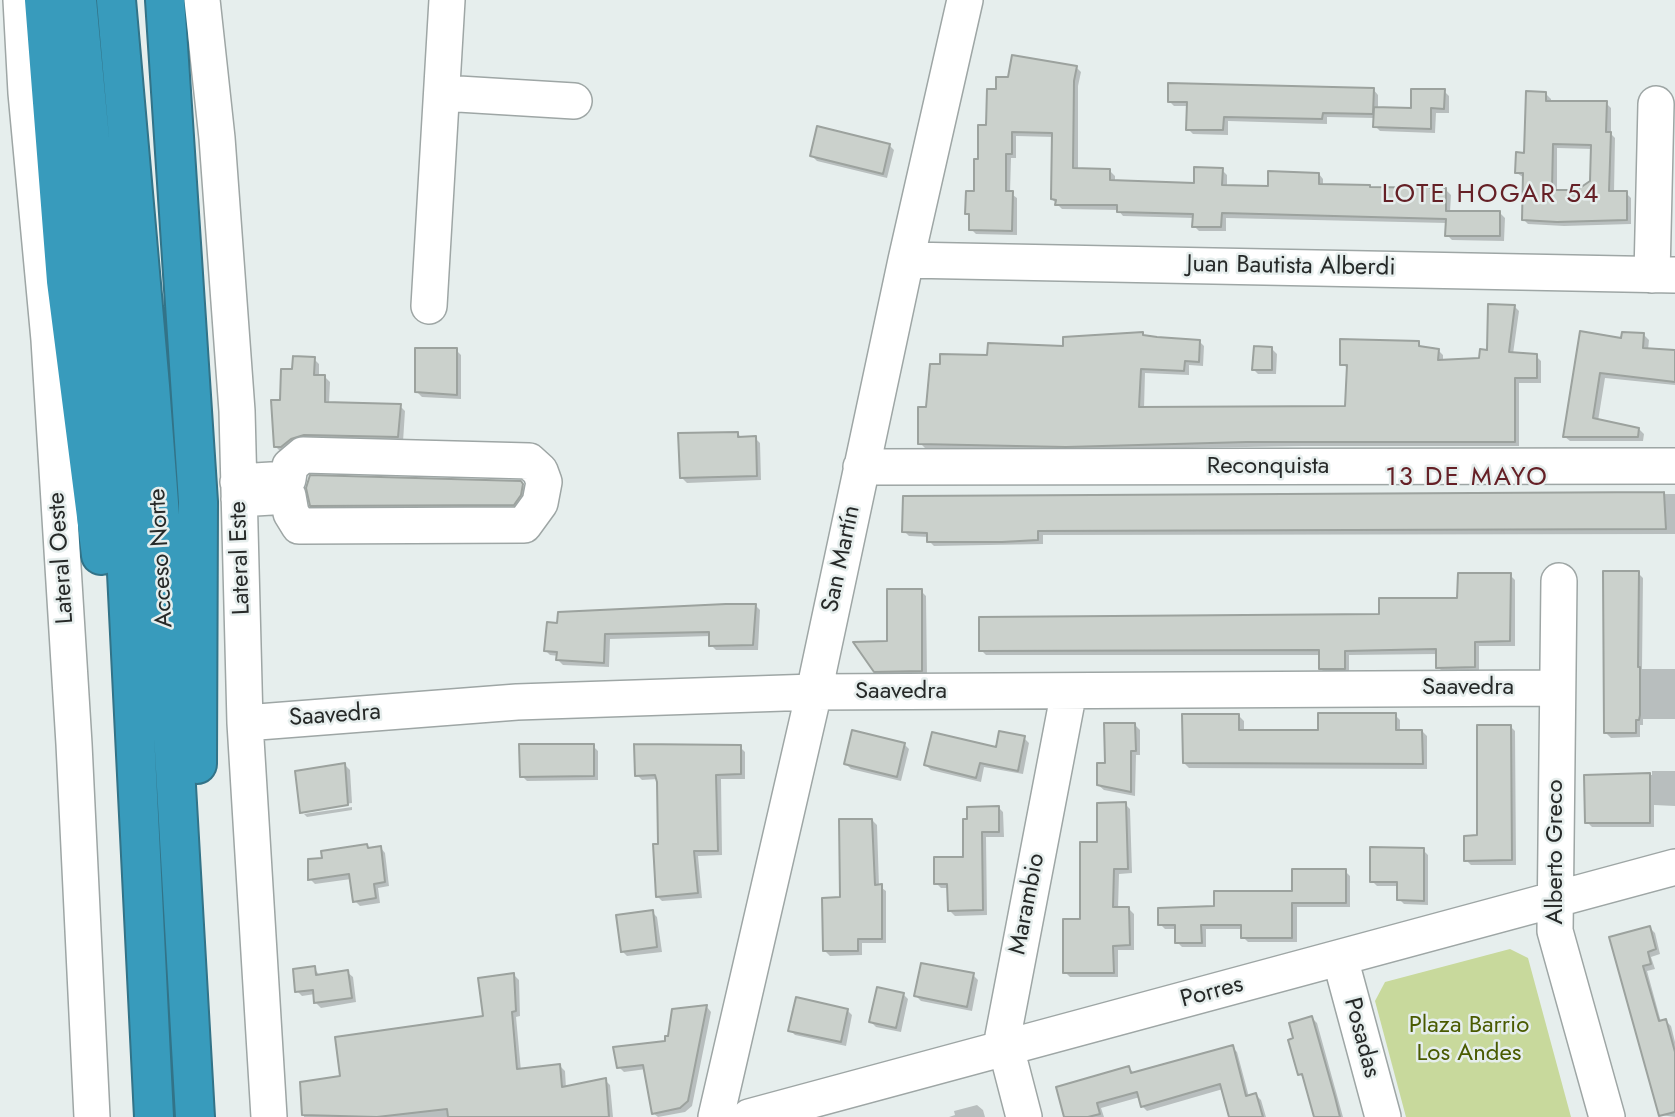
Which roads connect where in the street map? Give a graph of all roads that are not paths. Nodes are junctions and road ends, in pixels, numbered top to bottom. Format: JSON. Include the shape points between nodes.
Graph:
{"nodes":[{"id":1,"x":21,"y":0,"type":"edge"},
{"id":2,"x":44,"y":0,"type":"edge"},
{"id":3,"x":77,"y":0,"type":"edge"},
{"id":4,"x":116,"y":0,"type":"edge"},
{"id":5,"x":165,"y":0,"type":"edge"},
{"id":6,"x":202,"y":0,"type":"edge"},
{"id":7,"x":447,"y":0,"type":"edge"},
{"id":8,"x":965,"y":0,"type":"edge"},
{"id":9,"x":442,"y":93,"type":"junction"},
{"id":10,"x":575,"y":101,"type":"dead end"},
{"id":11,"x":1657,"y":104,"type":"dead end"},
{"id":12,"x":906,"y":260,"type":"junction"},
{"id":13,"x":1664,"y":275,"type":"edge"},
{"id":14,"x":429,"y":306,"type":"dead end"},
{"id":15,"x":1675,"y":466,"type":"edge"},
{"id":16,"x":862,"y":467,"type":"junction"},
{"id":17,"x":239,"y":491,"type":"junction"},
{"id":18,"x":1559,"y":581,"type":"dead end"},
{"id":19,"x":1558,"y":688,"type":"junction"},
{"id":20,"x":1069,"y":691,"type":"junction"},
{"id":21,"x":814,"y":692,"type":"junction"},
{"id":22,"x":245,"y":723,"type":"junction"},
{"id":23,"x":1675,"y":867,"type":"edge"},
{"id":24,"x":142,"y":869,"type":"junction"},
{"id":25,"x":1555,"y":900,"type":"junction"},
{"id":26,"x":1340,"y":958,"type":"junction"},
{"id":27,"x":190,"y":1000,"type":"junction"},
{"id":28,"x":1006,"y":1048,"type":"junction"},
{"id":29,"x":92,"y":1117,"type":"edge"},
{"id":30,"x":154,"y":1117,"type":"edge"},
{"id":31,"x":195,"y":1117,"type":"edge"},
{"id":32,"x":269,"y":1117,"type":"edge"},
{"id":33,"x":716,"y":1117,"type":"edge"},
{"id":34,"x":749,"y":1117,"type":"edge"},
{"id":35,"x":1024,"y":1117,"type":"edge"},
{"id":36,"x":1383,"y":1117,"type":"edge"},
{"id":37,"x":1606,"y":1117,"type":"edge"}],
"edges":[{"from":1,"to":29,"type":"street","name":"Lateral Oeste","via":[[49,340]]},
{"from":2,"to":24,"type":"highway","via":[[67,294]]},
{"from":3,"to":24,"type":"highway","name":"Acceso Norte","via":[[124,527]]},
{"from":4,"to":27,"type":"highway","name":"Acceso Norte","via":[[150,386]]},
{"from":5,"to":27,"type":"highway","via":[[198,502]]},
{"from":6,"to":17,"type":"street","name":"Lateral Este","via":[[217,138]]},
{"from":7,"to":9,"type":"street"},
{"from":8,"to":12,"type":"street","name":"San Martín"},
{"from":9,"to":10,"type":"street"},
{"from":9,"to":14,"type":"street"},
{"from":11,"to":13,"type":"street"},
{"from":12,"to":13,"type":"street","name":"Juan Bautista Alberdi"},
{"from":12,"to":16,"type":"street","name":"San Martín"},
{"from":15,"to":16,"type":"street","name":"Reconquista"},
{"from":16,"to":21,"type":"street","name":"San Martín"},
{"from":17,"to":17,"type":"street","via":[[288,496],[299,526],[524,525],[540,503],[544,482],[529,461],[303,455],[290,466],[288,480]]},
{"from":17,"to":22,"type":"street","name":"Lateral Este"},
{"from":18,"to":19,"type":"street","name":"Alberto Greco"},
{"from":19,"to":20,"type":"street","name":"Saavedra"},
{"from":19,"to":25,"type":"street","name":"Alberto Greco"},
{"from":20,"to":21,"type":"street","name":"Saavedra"},
{"from":20,"to":28,"type":"street","name":"Marambio","via":[[1003,1036]]},
{"from":21,"to":22,"type":"street","name":"Saavedra","via":[[517,702]]},
{"from":21,"to":33,"type":"street","name":"San Martín"},
{"from":22,"to":32,"type":"street","name":"Lateral Este"},
{"from":23,"to":25,"type":"street","name":"Porres"},
{"from":24,"to":30,"type":"highway","name":"Acceso Norte"},
{"from":25,"to":26,"type":"street","name":"Porres"},
{"from":25,"to":37,"type":"street","name":"Alberto Greco","via":[[1555,931]]},
{"from":26,"to":28,"type":"street","name":"Porres"},
{"from":26,"to":36,"type":"street","name":"Posadas"},
{"from":27,"to":31,"type":"highway","name":"Acceso Norte"},
{"from":28,"to":34,"type":"street","name":"Porres"},
{"from":28,"to":35,"type":"street","name":"Marambio"}]}
